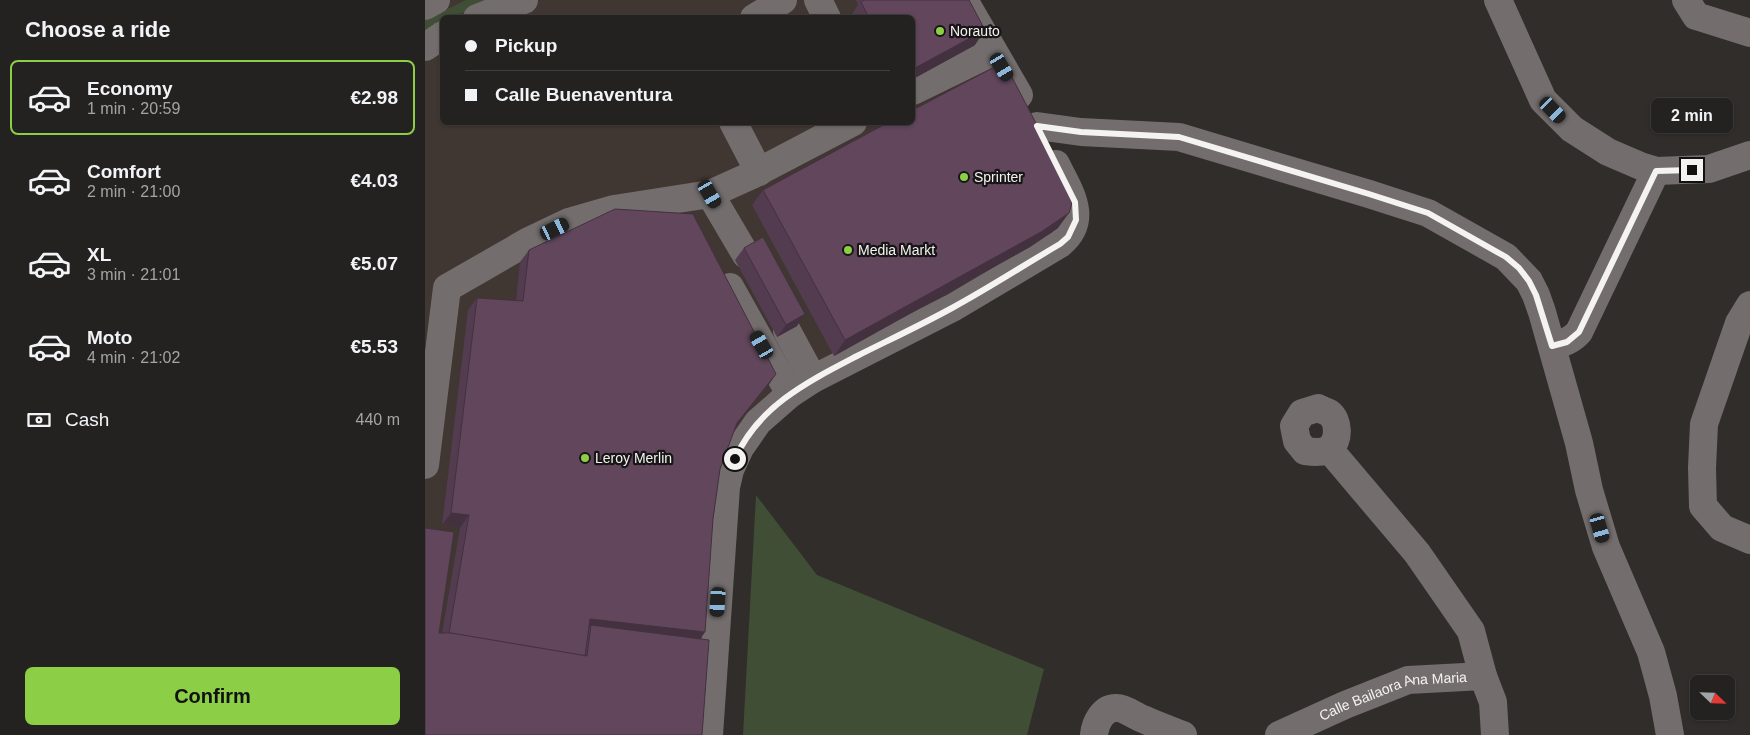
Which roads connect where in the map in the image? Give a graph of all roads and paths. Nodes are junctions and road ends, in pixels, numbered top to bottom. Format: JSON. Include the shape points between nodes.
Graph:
{"nodes":[{"id":1,"x":436,"y":0,"type":"edge"},
{"id":2,"x":524,"y":0,"type":"edge"},
{"id":3,"x":783,"y":0,"type":"edge"},
{"id":4,"x":818,"y":0,"type":"edge"},
{"id":5,"x":964,"y":0,"type":"edge"},
{"id":6,"x":1498,"y":0,"type":"edge"},
{"id":7,"x":1686,"y":0,"type":"edge"},
{"id":8,"x":425,"y":6,"type":"edge"},
{"id":9,"x":485,"y":15,"type":"edge"},
{"id":10,"x":759,"y":15,"type":"edge"},
{"id":11,"x":826,"y":15,"type":"edge"},
{"id":12,"x":1750,"y":33,"type":"edge"},
{"id":13,"x":440,"y":37,"type":"edge"},
{"id":14,"x":425,"y":47,"type":"edge"},
{"id":15,"x":993,"y":52,"type":"junction"},
{"id":16,"x":915,"y":90,"type":"edge"},
{"id":17,"x":735,"y":125,"type":"edge"},
{"id":18,"x":847,"y":125,"type":"edge"},
{"id":19,"x":1037,"y":126,"type":"junction"},
{"id":20,"x":1750,"y":155,"type":"edge"},
{"id":21,"x":1656,"y":171,"type":"junction"},
{"id":22,"x":759,"y":172,"type":"junction"},
{"id":23,"x":710,"y":194,"type":"junction"},
{"id":24,"x":680,"y":199,"type":"junction"},
{"id":25,"x":694,"y":224,"type":"edge"},
{"id":26,"x":746,"y":255,"type":"edge"},
{"id":27,"x":718,"y":267,"type":"edge"},
{"id":28,"x":1750,"y":305,"type":"edge"},
{"id":29,"x":787,"y":331,"type":"edge"},
{"id":30,"x":1552,"y":346,"type":"junction"},
{"id":31,"x":813,"y":379,"type":"junction"},
{"id":32,"x":790,"y":394,"type":"junction"},
{"id":33,"x":1329,"y":449,"type":"dead end"},
{"id":34,"x":425,"y":465,"type":"edge"},
{"id":35,"x":1750,"y":540,"type":"edge"},
{"id":36,"x":1483,"y":676,"type":"junction"},
{"id":37,"x":709,"y":735,"type":"edge"},
{"id":38,"x":1094,"y":735,"type":"edge"},
{"id":39,"x":1183,"y":735,"type":"edge"},
{"id":40,"x":1279,"y":735,"type":"edge"},
{"id":41,"x":1495,"y":735,"type":"edge"},
{"id":42,"x":1669,"y":735,"type":"edge"}],
"edges":[{"from":1,"to":8,"type":"street"},
{"from":2,"to":9,"type":"street"},
{"from":3,"to":10,"type":"street"},
{"from":4,"to":11,"type":"street"},
{"from":5,"to":15,"type":"street"},
{"from":6,"to":21,"type":"street","via":[[1543,100],[1572,129],[1608,152]]},
{"from":7,"to":12,"type":"street","via":[[1696,16]]},
{"from":13,"to":14,"type":"street"},
{"from":15,"to":16,"type":"street"},
{"from":15,"to":19,"type":"street"},
{"from":17,"to":22,"type":"street"},
{"from":18,"to":22,"type":"street"},
{"from":19,"to":30,"type":"street","via":[[1081,132],[1179,137],[1428,213],[1506,257],[1519,268],[1536,295]]},
{"from":19,"to":31,"type":"street","via":[[1075,202],[1076,220],[1068,237],[954,307]]},
{"from":20,"to":21,"type":"street","via":[[1709,169]]},
{"from":21,"to":30,"type":"street","via":[[1579,332],[1567,342]]},
{"from":22,"to":23,"type":"street"},
{"from":23,"to":24,"type":"street"},
{"from":23,"to":26,"type":"street"},
{"from":24,"to":25,"type":"street"},
{"from":24,"to":34,"type":"street","via":[[614,209],[569,222],[447,288]]},
{"from":27,"to":32,"type":"street"},
{"from":28,"to":35,"type":"street","via":[[1739,323],[1704,424],[1702,468],[1703,506],[1722,528]]},
{"from":29,"to":31,"type":"street"},
{"from":30,"to":42,"type":"street","via":[[1605,547],[1651,652]]},
{"from":31,"to":32,"type":"street"},
{"from":32,"to":37,"type":"street","via":[[758,422],[740,448],[726,488]]},
{"from":33,"to":36,"type":"street","via":[[1417,553],[1471,631]]},
{"from":36,"to":40,"type":"street","name":"Calle Bailaora Ana Maria","via":[[1408,680]]},
{"from":36,"to":41,"type":"street","via":[[1493,702]]},
{"from":38,"to":39,"type":"street","via":[[1097,721],[1103,714],[1118,708]]}]}
